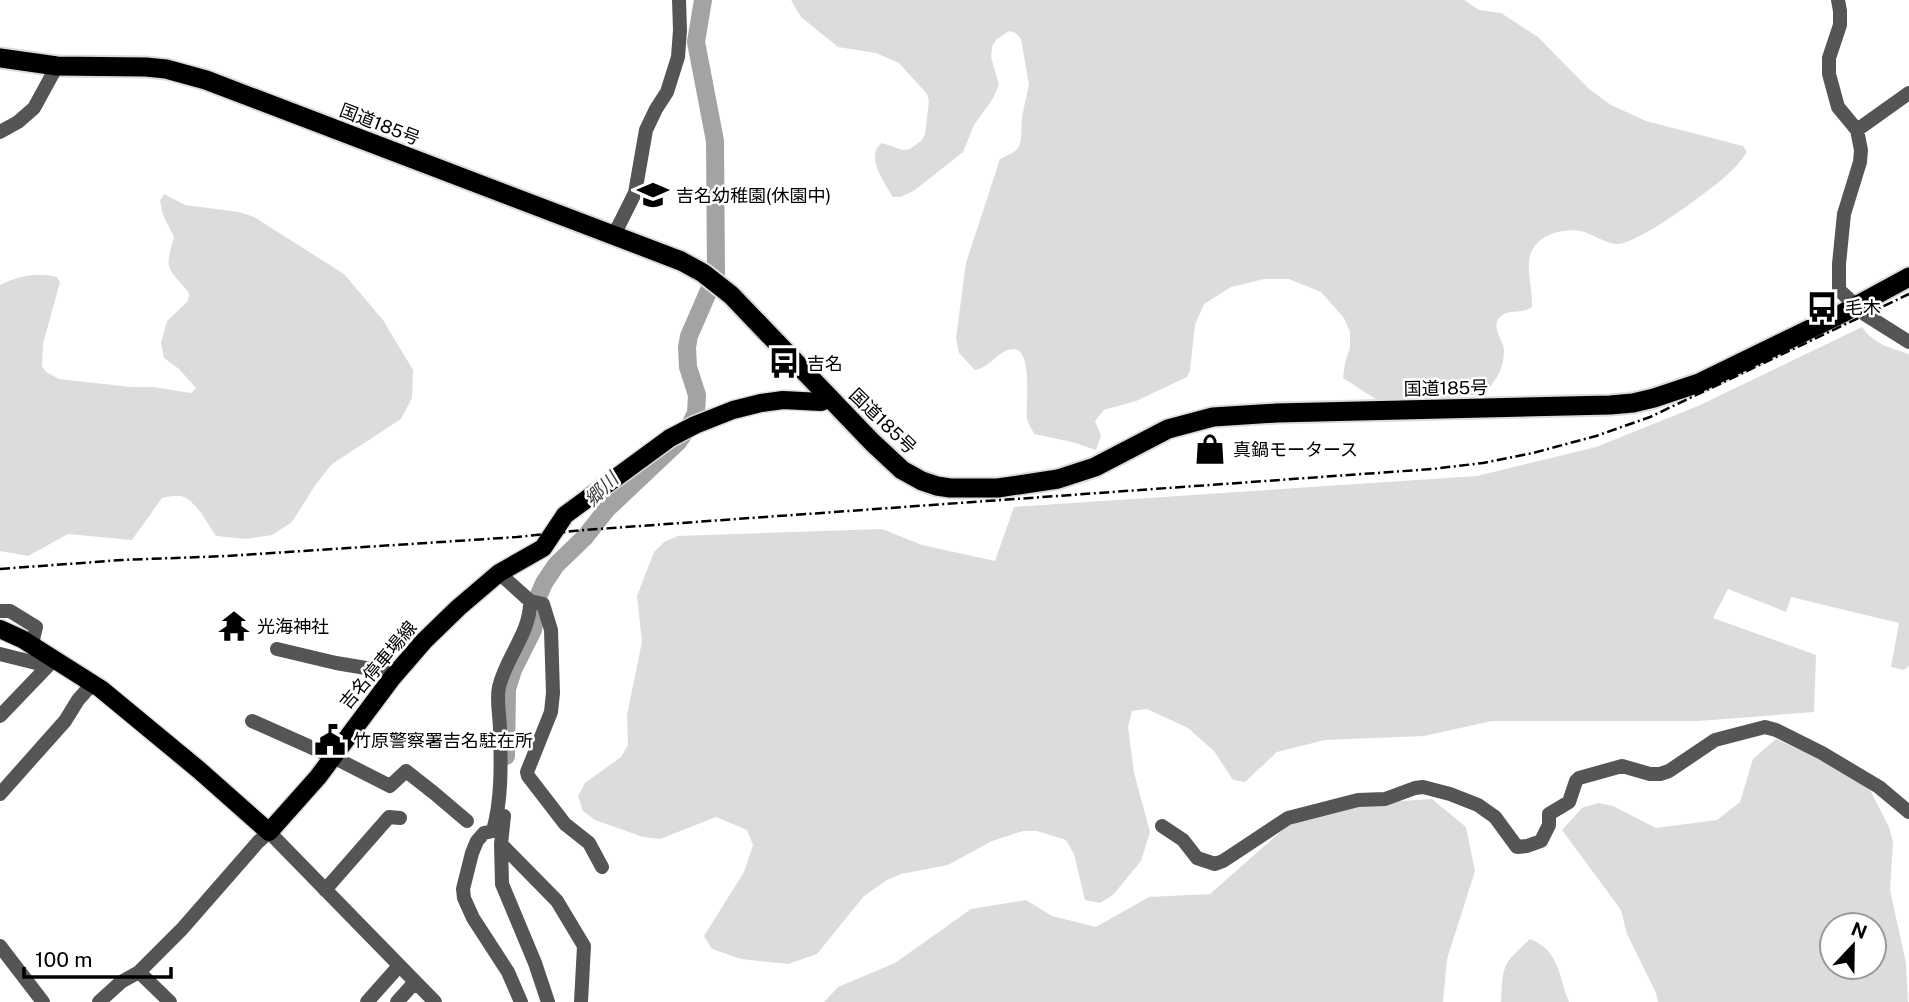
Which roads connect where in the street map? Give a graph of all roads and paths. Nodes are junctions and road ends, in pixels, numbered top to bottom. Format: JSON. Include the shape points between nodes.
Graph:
{"nodes":[{"id":1,"x":679,"y":0,"type":"edge"},
{"id":2,"x":1838,"y":0,"type":"edge"},
{"id":3,"x":0,"y":58,"type":"edge"},
{"id":4,"x":57,"y":66,"type":"junction"},
{"id":5,"x":1909,"y":93,"type":"edge"},
{"id":6,"x":1857,"y":130,"type":"junction"},
{"id":7,"x":0,"y":132,"type":"edge"},
{"id":8,"x":614,"y":235,"type":"junction"},
{"id":9,"x":1909,"y":277,"type":"edge"},
{"id":10,"x":1856,"y":306,"type":"junction"},
{"id":11,"x":1909,"y":342,"type":"edge"},
{"id":12,"x":830,"y":398,"type":"junction"},
{"id":13,"x":499,"y":573,"type":"junction"},
{"id":14,"x":534,"y":602,"type":"junction"},
{"id":15,"x":0,"y":611,"type":"edge"},
{"id":16,"x":0,"y":629,"type":"edge"},
{"id":17,"x":32,"y":644,"type":"junction"},
{"id":18,"x":277,"y":649,"type":"dead end"},
{"id":19,"x":0,"y":654,"type":"edge"},
{"id":20,"x":50,"y":662,"type":"junction"},
{"id":21,"x":396,"y":673,"type":"junction"},
{"id":22,"x":93,"y":683,"type":"junction"},
{"id":23,"x":0,"y":716,"type":"edge"},
{"id":24,"x":252,"y":722,"type":"dead end"},
{"id":25,"x":333,"y":757,"type":"junction"},
{"id":26,"x":3,"y":784,"type":"edge"},
{"id":27,"x":500,"y":807,"type":"junction"},
{"id":28,"x":1909,"y":812,"type":"edge"},
{"id":29,"x":400,"y":818,"type":"dead end"},
{"id":30,"x":467,"y":821,"type":"dead end"},
{"id":31,"x":1162,"y":826,"type":"dead end"},
{"id":32,"x":269,"y":832,"type":"junction"},
{"id":33,"x":501,"y":844,"type":"junction"},
{"id":34,"x":602,"y":867,"type":"dead end"},
{"id":35,"x":325,"y":890,"type":"junction"},
{"id":36,"x":0,"y":946,"type":"edge"},
{"id":37,"x":399,"y":966,"type":"junction"},
{"id":38,"x":139,"y":972,"type":"junction"},
{"id":39,"x":415,"y":982,"type":"junction"},
{"id":40,"x":43,"y":1002,"type":"edge"},
{"id":41,"x":99,"y":1002,"type":"edge"},
{"id":42,"x":170,"y":1002,"type":"edge"},
{"id":43,"x":368,"y":1002,"type":"edge"},
{"id":44,"x":397,"y":1002,"type":"edge"},
{"id":45,"x":435,"y":1002,"type":"edge"},
{"id":46,"x":521,"y":1002,"type":"edge"},
{"id":47,"x":548,"y":1002,"type":"edge"},
{"id":48,"x":581,"y":1002,"type":"edge"}],
"edges":[{"from":1,"to":8,"type":"street","via":[[678,57],[646,131],[635,192]]},
{"from":2,"to":6,"type":"street","via":[[1840,25],[1829,58],[1829,74],[1838,107]]},
{"from":3,"to":4,"type":"highway","name":"国道185号"},
{"from":4,"to":7,"type":"street","via":[[34,108]]},
{"from":4,"to":8,"type":"highway","name":"国道185号","via":[[146,67],[206,80]]},
{"from":5,"to":6,"type":"street"},
{"from":6,"to":10,"type":"street","via":[[1860,162],[1844,214],[1839,264],[1839,290]]},
{"from":8,"to":12,"type":"highway","name":"国道185号","via":[[681,261],[711,279]]},
{"from":9,"to":10,"type":"highway","name":"国道185号"},
{"from":10,"to":11,"type":"street"},
{"from":10,"to":12,"type":"highway","name":"国道185号","via":[[1699,383],[1633,403],[1213,417],[1168,429],[1077,474],[998,488],[950,488],[910,475]]},
{"from":12,"to":13,"type":"main road","name":"吉名停車場線","via":[[761,402],[690,427],[565,515],[543,548]]},
{"from":13,"to":14,"type":"street"},
{"from":13,"to":21,"type":"main road","name":"吉名停車場線","via":[[432,633]]},
{"from":14,"to":27,"type":"street","via":[[498,690]]},
{"from":14,"to":34,"type":"street","via":[[543,604],[551,630],[553,693],[551,712],[528,776],[565,824],[589,843]]},
{"from":15,"to":17,"type":"street","via":[[10,611],[36,627]]},
{"from":16,"to":17,"type":"main road"},
{"from":17,"to":20,"type":"main road"},
{"from":18,"to":21,"type":"street"},
{"from":19,"to":20,"type":"street"},
{"from":20,"to":22,"type":"main road"},
{"from":20,"to":23,"type":"street"},
{"from":21,"to":25,"type":"main road","name":"吉名停車場線"},
{"from":22,"to":26,"type":"street","via":[[65,722]]},
{"from":22,"to":32,"type":"main road"},
{"from":24,"to":25,"type":"street"},
{"from":25,"to":30,"type":"street","via":[[390,786],[406,771]]},
{"from":25,"to":32,"type":"main road","name":"吉名停車場線"},
{"from":27,"to":33,"type":"street","via":[[505,817]]},
{"from":27,"to":46,"type":"street","via":[[493,831],[484,833],[472,853],[464,898]]},
{"from":28,"to":31,"type":"street","via":[[1868,780],[1765,727],[1715,740],[1660,775],[1622,766],[1579,778],[1569,802],[1549,814],[1541,841],[1527,846],[1517,847],[1495,817],[1478,805],[1423,787],[1288,818],[1215,864],[1197,859]]},
{"from":29,"to":35,"type":"street","via":[[389,817]]},
{"from":32,"to":35,"type":"street"},
{"from":32,"to":38,"type":"street"},
{"from":33,"to":47,"type":"street","via":[[502,884]]},
{"from":33,"to":48,"type":"street","via":[[557,901],[584,946]]},
{"from":35,"to":37,"type":"street"},
{"from":36,"to":40,"type":"street"},
{"from":37,"to":39,"type":"street"},
{"from":37,"to":43,"type":"street"},
{"from":38,"to":41,"type":"street"},
{"from":38,"to":42,"type":"street"},
{"from":39,"to":44,"type":"street"},
{"from":39,"to":45,"type":"street"}]}
